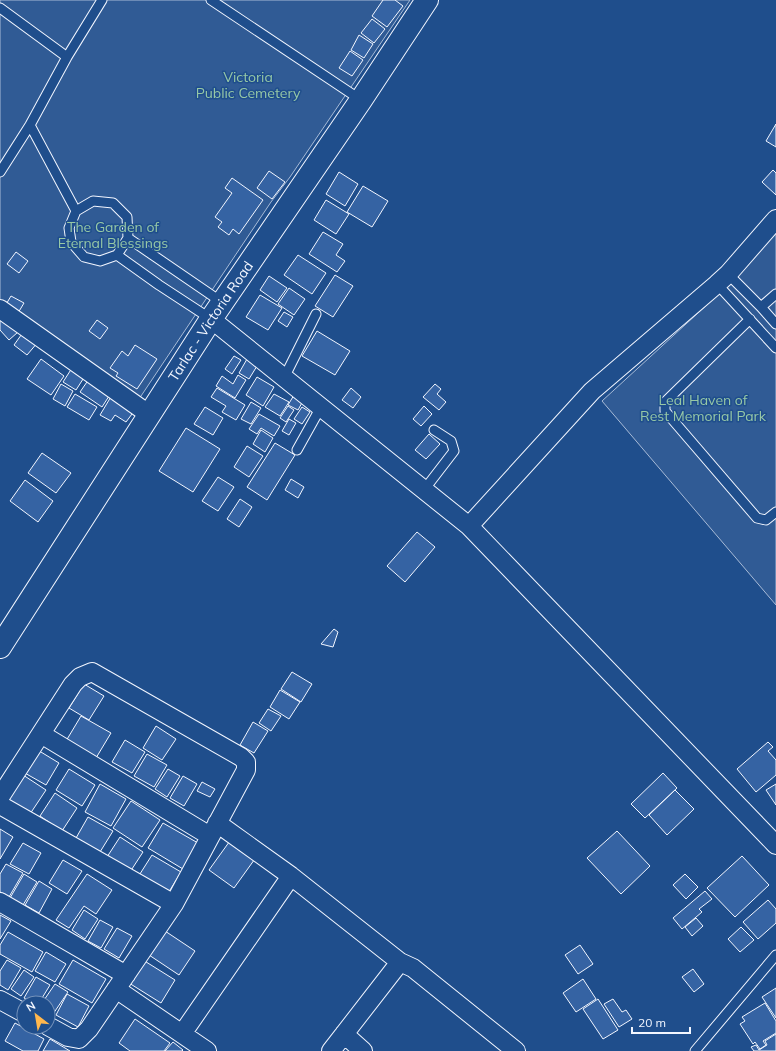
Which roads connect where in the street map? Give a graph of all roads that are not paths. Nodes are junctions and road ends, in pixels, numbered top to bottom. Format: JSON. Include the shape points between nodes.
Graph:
{"nodes":[{"id":1,"x":102,"y":0,"type":"edge"},
{"id":2,"x":211,"y":0,"type":"edge"},
{"id":3,"x":427,"y":0,"type":"edge"},
{"id":4,"x":0,"y":8,"type":"edge"},
{"id":5,"x":67,"y":57,"type":"junction"},
{"id":6,"x":361,"y":100,"type":"junction"},
{"id":7,"x":30,"y":125,"type":"junction"},
{"id":8,"x":0,"y":172,"type":"edge"},
{"id":9,"x":76,"y":211,"type":"junction"},
{"id":10,"x":776,"y":220,"type":"edge"},
{"id":11,"x":128,"y":238,"type":"junction"},
{"id":12,"x":117,"y":255,"type":"junction"},
{"id":13,"x":722,"y":279,"type":"junction"},
{"id":14,"x":776,"y":294,"type":"edge"},
{"id":15,"x":761,"y":307,"type":"junction"},
{"id":16,"x":0,"y":309,"type":"edge"},
{"id":17,"x":217,"y":311,"type":"junction"},
{"id":18,"x":316,"y":314,"type":"dead end"},
{"id":19,"x":770,"y":317,"type":"junction"},
{"id":20,"x":750,"y":319,"type":"junction"},
{"id":21,"x":776,"y":324,"type":"edge"},
{"id":22,"x":758,"y":327,"type":"junction"},
{"id":23,"x":776,"y":348,"type":"edge"},
{"id":24,"x":284,"y":378,"type":"junction"},
{"id":25,"x":321,"y":407,"type":"junction"},
{"id":26,"x":150,"y":415,"type":"junction"},
{"id":27,"x":434,"y":430,"type":"dead end"},
{"id":28,"x":297,"y":450,"type":"dead end"},
{"id":29,"x":424,"y":490,"type":"junction"},
{"id":30,"x":776,"y":512,"type":"edge"},
{"id":31,"x":469,"y":526,"type":"junction"},
{"id":32,"x":0,"y":647,"type":"edge"},
{"id":33,"x":41,"y":734,"type":"junction"},
{"id":34,"x":0,"y":798,"type":"edge"},
{"id":35,"x":0,"y":805,"type":"edge"},
{"id":36,"x":214,"y":829,"type":"junction"},
{"id":37,"x":776,"y":845,"type":"edge"},
{"id":38,"x":291,"y":876,"type":"junction"},
{"id":39,"x":0,"y":902,"type":"edge"},
{"id":40,"x":174,"y":904,"type":"junction"},
{"id":41,"x":776,"y":955,"type":"edge"},
{"id":42,"x":400,"y":962,"type":"junction"},
{"id":43,"x":121,"y":982,"type":"junction"},
{"id":44,"x":0,"y":1000,"type":"edge"},
{"id":45,"x":16,"y":1009,"type":"edge"},
{"id":46,"x":56,"y":1030,"type":"edge"},
{"id":47,"x":182,"y":1034,"type":"junction"},
{"id":48,"x":344,"y":1034,"type":"junction"},
{"id":49,"x":207,"y":1051,"type":"edge"},
{"id":50,"x":331,"y":1051,"type":"edge"},
{"id":51,"x":363,"y":1051,"type":"edge"},
{"id":52,"x":516,"y":1051,"type":"edge"},
{"id":53,"x":695,"y":1051,"type":"edge"}],
"edges":[{"from":1,"to":5,"type":"lane"},
{"from":2,"to":6,"type":"lane"},
{"from":3,"to":6,"type":"main road","name":"Tarlac - Victoria Road"},
{"from":4,"to":5,"type":"lane"},
{"from":5,"to":7,"type":"lane"},
{"from":6,"to":17,"type":"main road","name":"Tarlac - Victoria Road"},
{"from":7,"to":8,"type":"lane"},
{"from":7,"to":9,"type":"lane"},
{"from":9,"to":11,"type":"lane","via":[[93,201],[113,203],[127,217]]},
{"from":9,"to":12,"type":"lane","via":[[69,228],[71,242],[84,257],[100,261]]},
{"from":10,"to":13,"type":"street"},
{"from":11,"to":12,"type":"lane"},
{"from":11,"to":17,"type":"lane"},
{"from":12,"to":17,"type":"lane","via":[[158,285]]},
{"from":13,"to":15,"type":"lane"},
{"from":13,"to":20,"type":"lane"},
{"from":13,"to":31,"type":"street","via":[[592,391]]},
{"from":14,"to":15,"type":"lane"},
{"from":15,"to":19,"type":"lane"},
{"from":16,"to":26,"type":"street"},
{"from":17,"to":24,"type":"street"},
{"from":17,"to":26,"type":"main road","name":"Tarlac - Victoria Road"},
{"from":18,"to":24,"type":"lane"},
{"from":19,"to":21,"type":"lane"},
{"from":19,"to":22,"type":"lane"},
{"from":20,"to":22,"type":"lane"},
{"from":20,"to":30,"type":"lane","via":[[665,402],[666,411],[758,518],[766,520]]},
{"from":22,"to":23,"type":"lane"},
{"from":24,"to":25,"type":"street"},
{"from":25,"to":28,"type":"lane"},
{"from":25,"to":29,"type":"street"},
{"from":26,"to":32,"type":"main road","name":"Tarlac - Victoria Road"},
{"from":27,"to":29,"type":"lane","via":[[451,441],[454,451]]},
{"from":29,"to":31,"type":"street"},
{"from":31,"to":37,"type":"street"},
{"from":33,"to":34,"type":"street"},
{"from":33,"to":36,"type":"street"},
{"from":33,"to":36,"type":"street","via":[[73,684],[80,677],[92,672],[246,762],[246,770]]},
{"from":35,"to":40,"type":"street"},
{"from":36,"to":38,"type":"street"},
{"from":36,"to":40,"type":"street"},
{"from":38,"to":42,"type":"street"},
{"from":38,"to":47,"type":"street"},
{"from":39,"to":43,"type":"street"},
{"from":40,"to":43,"type":"street"},
{"from":41,"to":53,"type":"lane"},
{"from":42,"to":48,"type":"street"},
{"from":42,"to":52,"type":"street","via":[[413,968]]},
{"from":43,"to":46,"type":"street","via":[[89,1029],[79,1039]]},
{"from":43,"to":47,"type":"street"},
{"from":44,"to":45,"type":"street"},
{"from":47,"to":49,"type":"street"},
{"from":48,"to":50,"type":"street"},
{"from":48,"to":51,"type":"street"}]}
